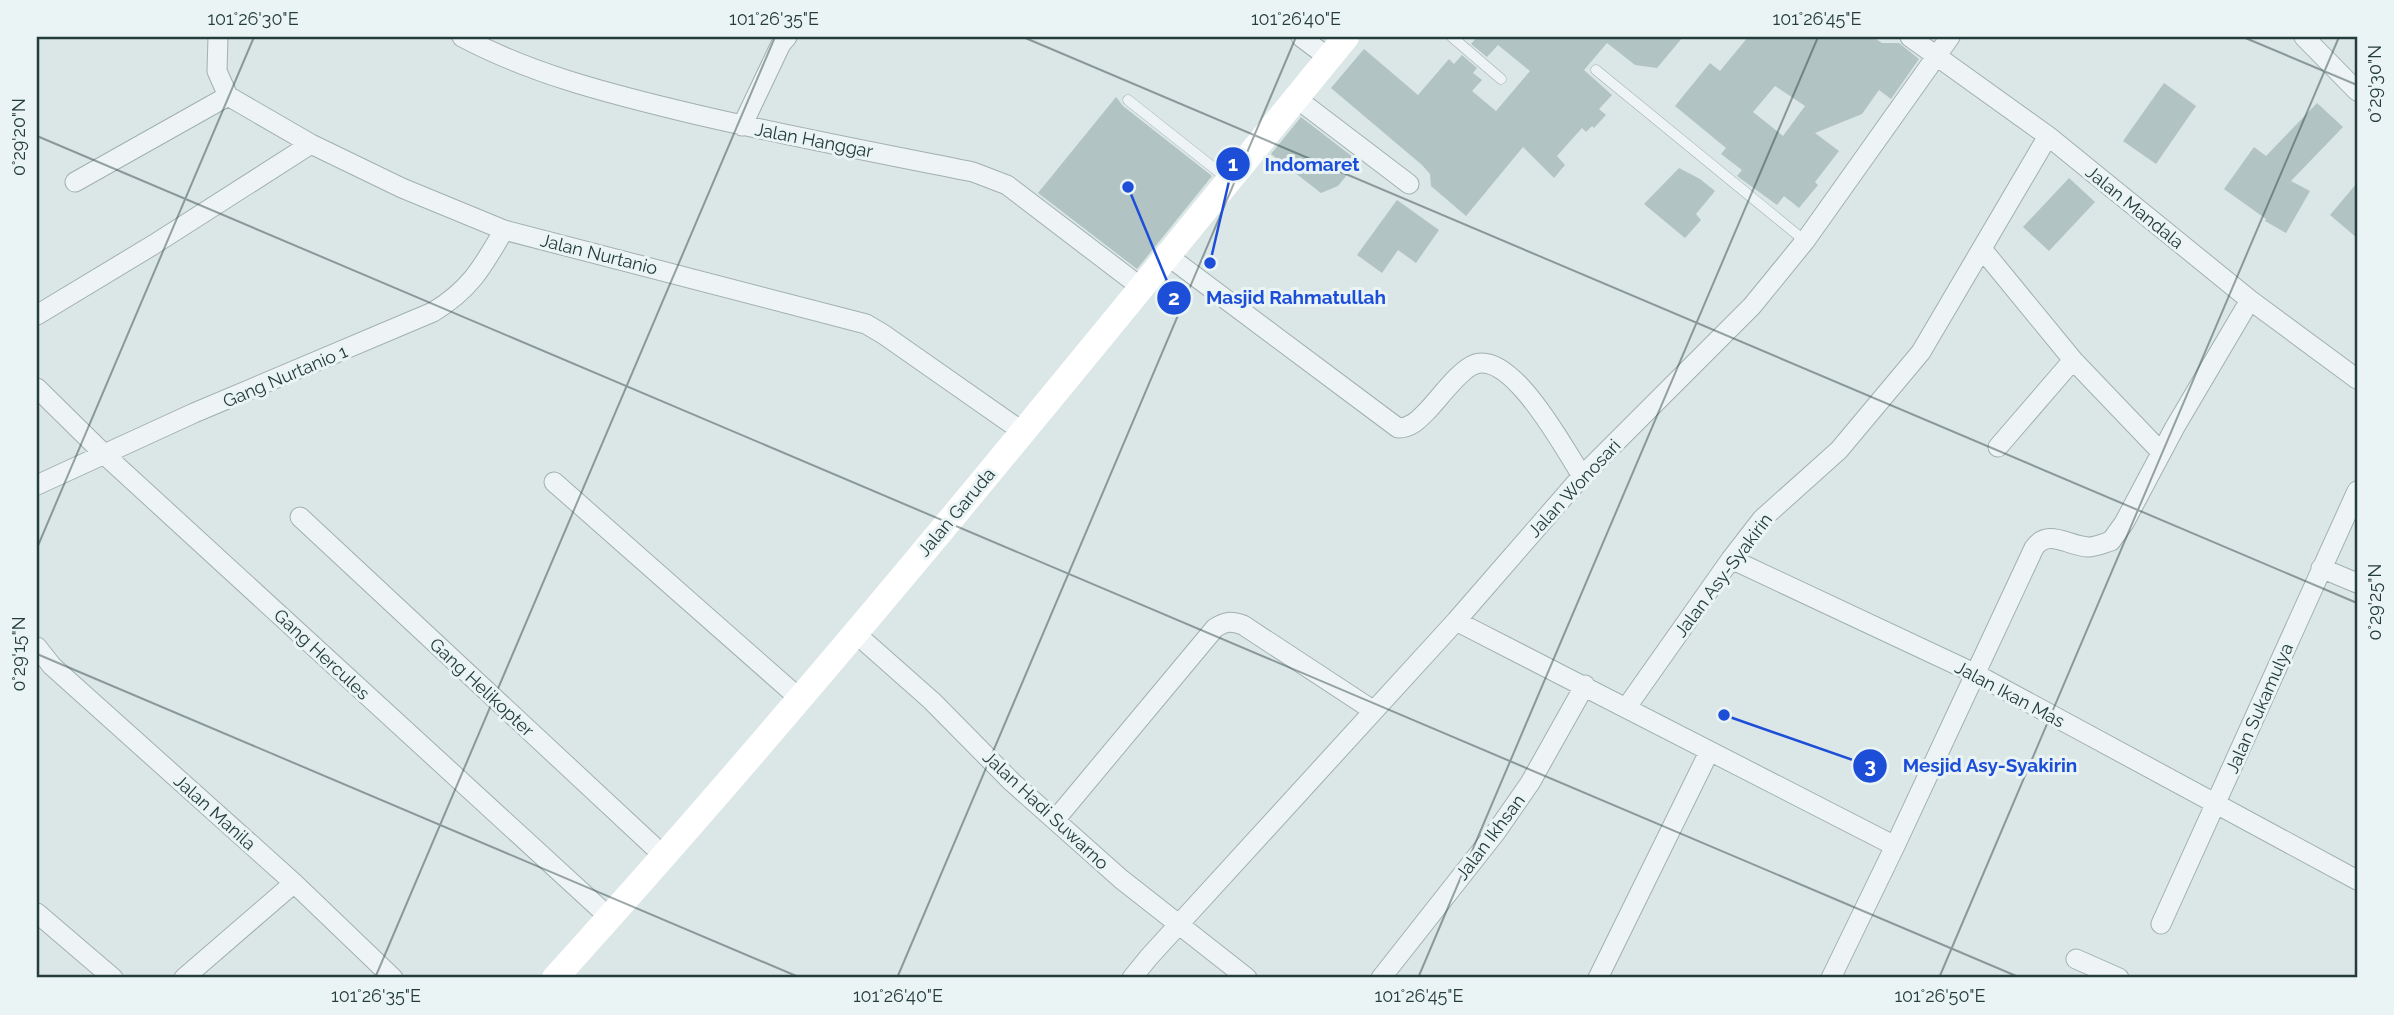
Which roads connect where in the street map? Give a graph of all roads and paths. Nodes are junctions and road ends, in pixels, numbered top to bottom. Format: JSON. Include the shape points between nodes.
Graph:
{"nodes":[{"id":1,"x":218,"y":37,"type":"edge"},
{"id":2,"x":462,"y":37,"type":"edge"},
{"id":3,"x":787,"y":37,"type":"edge"},
{"id":4,"x":1301,"y":37,"type":"edge"},
{"id":5,"x":1346,"y":37,"type":"edge"},
{"id":6,"x":1452,"y":37,"type":"edge"},
{"id":7,"x":1910,"y":37,"type":"edge"},
{"id":8,"x":1950,"y":37,"type":"edge"},
{"id":9,"x":2304,"y":37,"type":"edge"},
{"id":10,"x":1937,"y":54,"type":"junction"},
{"id":11,"x":1329,"y":58,"type":"junction"},
{"id":12,"x":1596,"y":70,"type":"dead end"},
{"id":13,"x":1502,"y":79,"type":"dead end"},
{"id":14,"x":2357,"y":91,"type":"edge"},
{"id":15,"x":228,"y":96,"type":"junction"},
{"id":16,"x":1296,"y":98,"type":"junction"},
{"id":17,"x":1128,"y":100,"type":"dead end"},
{"id":18,"x":742,"y":126,"type":"junction"},
{"id":19,"x":2048,"y":136,"type":"junction"},
{"id":20,"x":311,"y":144,"type":"junction"},
{"id":21,"x":1229,"y":180,"type":"junction"},
{"id":22,"x":75,"y":182,"type":"dead end"},
{"id":23,"x":1409,"y":184,"type":"dead end"},
{"id":24,"x":504,"y":230,"type":"junction"},
{"id":25,"x":1805,"y":241,"type":"junction"},
{"id":26,"x":1982,"y":249,"type":"junction"},
{"id":27,"x":1168,"y":256,"type":"junction"},
{"id":28,"x":1142,"y":288,"type":"junction"},
{"id":29,"x":2250,"y":300,"type":"junction"},
{"id":30,"x":37,"y":315,"type":"edge"},
{"id":31,"x":2073,"y":360,"type":"junction"},
{"id":32,"x":2357,"y":379,"type":"edge"},
{"id":33,"x":37,"y":387,"type":"edge"},
{"id":34,"x":1023,"y":432,"type":"junction"},
{"id":35,"x":1998,"y":447,"type":"dead end"},
{"id":36,"x":2161,"y":452,"type":"junction"},
{"id":37,"x":105,"y":455,"type":"junction"},
{"id":38,"x":1583,"y":476,"type":"junction"},
{"id":39,"x":554,"y":482,"type":"dead end"},
{"id":40,"x":37,"y":485,"type":"edge"},
{"id":41,"x":2357,"y":491,"type":"edge"},
{"id":42,"x":300,"y":517,"type":"dead end"},
{"id":43,"x":1731,"y":559,"type":"junction"},
{"id":44,"x":2321,"y":568,"type":"junction"},
{"id":45,"x":2357,"y":583,"type":"edge"},
{"id":46,"x":1456,"y":621,"type":"junction"},
{"id":47,"x":854,"y":632,"type":"junction"},
{"id":48,"x":37,"y":647,"type":"edge"},
{"id":49,"x":45,"y":669,"type":"edge"},
{"id":50,"x":1974,"y":673,"type":"junction"},
{"id":51,"x":1585,"y":685,"type":"junction"},
{"id":52,"x":799,"y":698,"type":"junction"},
{"id":53,"x":1626,"y":708,"type":"junction"},
{"id":54,"x":1374,"y":711,"type":"junction"},
{"id":55,"x":1709,"y":752,"type":"junction"},
{"id":56,"x":2216,"y":804,"type":"junction"},
{"id":57,"x":1055,"y":820,"type":"junction"},
{"id":58,"x":1895,"y":846,"type":"junction"},
{"id":59,"x":665,"y":857,"type":"junction"},
{"id":60,"x":2357,"y":880,"type":"edge"},
{"id":61,"x":294,"y":883,"type":"junction"},
{"id":62,"x":37,"y":913,"type":"edge"},
{"id":63,"x":610,"y":918,"type":"junction"},
{"id":64,"x":2161,"y":924,"type":"dead end"},
{"id":65,"x":1179,"y":925,"type":"junction"},
{"id":66,"x":2076,"y":960,"type":"dead end"},
{"id":67,"x":113,"y":978,"type":"edge"},
{"id":68,"x":184,"y":978,"type":"edge"},
{"id":69,"x":393,"y":978,"type":"edge"},
{"id":70,"x":555,"y":978,"type":"edge"},
{"id":71,"x":1132,"y":978,"type":"edge"},
{"id":72,"x":1247,"y":978,"type":"edge"},
{"id":73,"x":1381,"y":978,"type":"edge"},
{"id":74,"x":1598,"y":978,"type":"edge"},
{"id":75,"x":1831,"y":978,"type":"edge"},
{"id":76,"x":2119,"y":978,"type":"edge"}],
"edges":[{"from":1,"to":15,"type":"street","via":[[217,71]]},
{"from":2,"to":18,"type":"street","name":"Jalan Hanggar","via":[[583,87]]},
{"from":3,"to":18,"type":"street"},
{"from":4,"to":11,"type":"street"},
{"from":5,"to":11,"type":"street","name":"Jalan Garuda"},
{"from":6,"to":13,"type":"lane"},
{"from":7,"to":10,"type":"street","name":"Jalan Mandala"},
{"from":8,"to":10,"type":"street","name":"Jalan Wonosari"},
{"from":9,"to":14,"type":"street"},
{"from":10,"to":19,"type":"street","name":"Jalan Mandala"},
{"from":10,"to":25,"type":"street","name":"Jalan Wonosari"},
{"from":11,"to":16,"type":"street","name":"Jalan Garuda"},
{"from":12,"to":25,"type":"lane"},
{"from":15,"to":20,"type":"street","name":"Jalan Nurtanio"},
{"from":15,"to":22,"type":"street"},
{"from":16,"to":21,"type":"street","name":"Jalan Garuda"},
{"from":16,"to":23,"type":"street"},
{"from":17,"to":21,"type":"lane"},
{"from":18,"to":28,"type":"street","name":"Jalan Hanggar","via":[[973,172],[1007,185]]},
{"from":19,"to":26,"type":"street","name":"Jalan Asy-Syakirin"},
{"from":19,"to":29,"type":"street","name":"Jalan Mandala"},
{"from":20,"to":24,"type":"street","name":"Jalan Nurtanio"},
{"from":20,"to":30,"type":"street"},
{"from":21,"to":27,"type":"street","name":"Jalan Garuda"},
{"from":24,"to":34,"type":"street","name":"Jalan Nurtanio","via":[[866,324]]},
{"from":24,"to":37,"type":"street","name":"Gang Nurtanio 1","via":[[471,282],[433,312]]},
{"from":25,"to":38,"type":"street","name":"Jalan Wonosari","via":[[1752,306]]},
{"from":26,"to":31,"type":"street"},
{"from":26,"to":43,"type":"street","name":"Jalan Asy-Syakirin","via":[[1921,352],[1839,450],[1762,519]]},
{"from":27,"to":28,"type":"street","name":"Jalan Garuda"},
{"from":27,"to":38,"type":"street","via":[[1398,428],[1408,428],[1420,418],[1470,367],[1490,363],[1500,367],[1532,398]]},
{"from":28,"to":34,"type":"street","name":"Jalan Garuda"},
{"from":29,"to":32,"type":"street","name":"Jalan Mandala"},
{"from":29,"to":36,"type":"street"},
{"from":31,"to":35,"type":"street"},
{"from":31,"to":36,"type":"street"},
{"from":33,"to":37,"type":"street","name":"Gang Hercules"},
{"from":34,"to":47,"type":"street","name":"Jalan Garuda"},
{"from":36,"to":50,"type":"street","via":[[2111,541],[2087,547],[2052,538],[2039,540]]},
{"from":37,"to":40,"type":"street","name":"Gang Nurtanio 1"},
{"from":37,"to":63,"type":"street","name":"Gang Hercules"},
{"from":38,"to":46,"type":"street","name":"Jalan Wonosari"},
{"from":39,"to":52,"type":"street"},
{"from":41,"to":44,"type":"street","name":"Jalan Sukamulya"},
{"from":42,"to":59,"type":"street","name":"Gang Helikopter"},
{"from":43,"to":50,"type":"street","name":"Jalan Ikan Mas"},
{"from":43,"to":53,"type":"street","name":"Jalan Asy-Syakirin"},
{"from":44,"to":45,"type":"street"},
{"from":44,"to":56,"type":"street","name":"Jalan Sukamulya"},
{"from":46,"to":51,"type":"street"},
{"from":46,"to":54,"type":"street","name":"Jalan Wonosari"},
{"from":47,"to":52,"type":"street","name":"Jalan Garuda"},
{"from":47,"to":57,"type":"street","name":"Jalan Hadi Suwarno"},
{"from":48,"to":49,"type":"street","name":"Jalan Manila"},
{"from":49,"to":61,"type":"street","name":"Jalan Manila"},
{"from":50,"to":56,"type":"street","name":"Jalan Ikan Mas"},
{"from":50,"to":58,"type":"street"},
{"from":51,"to":53,"type":"street"},
{"from":51,"to":73,"type":"street","name":"Jalan Ikhsan","via":[[1530,783],[1496,832]]},
{"from":52,"to":59,"type":"street","name":"Jalan Garuda"},
{"from":53,"to":55,"type":"street"},
{"from":54,"to":57,"type":"street","via":[[1243,625],[1224,622]]},
{"from":54,"to":65,"type":"street","name":"Jalan Wonosari"},
{"from":55,"to":58,"type":"street"},
{"from":55,"to":74,"type":"street"},
{"from":56,"to":60,"type":"street","name":"Jalan Ikan Mas"},
{"from":56,"to":64,"type":"street","name":"Jalan Sukamulya"},
{"from":57,"to":65,"type":"street","name":"Jalan Hadi Suwarno"},
{"from":58,"to":75,"type":"street"},
{"from":59,"to":63,"type":"street","name":"Jalan Garuda"},
{"from":61,"to":68,"type":"street"},
{"from":61,"to":69,"type":"street","name":"Jalan Manila"},
{"from":62,"to":67,"type":"street"},
{"from":63,"to":70,"type":"street","name":"Jalan Garuda"},
{"from":65,"to":71,"type":"street","name":"Jalan Wonosari"},
{"from":65,"to":72,"type":"street","name":"Jalan Hadi Suwarno"},
{"from":66,"to":76,"type":"street"}]}
